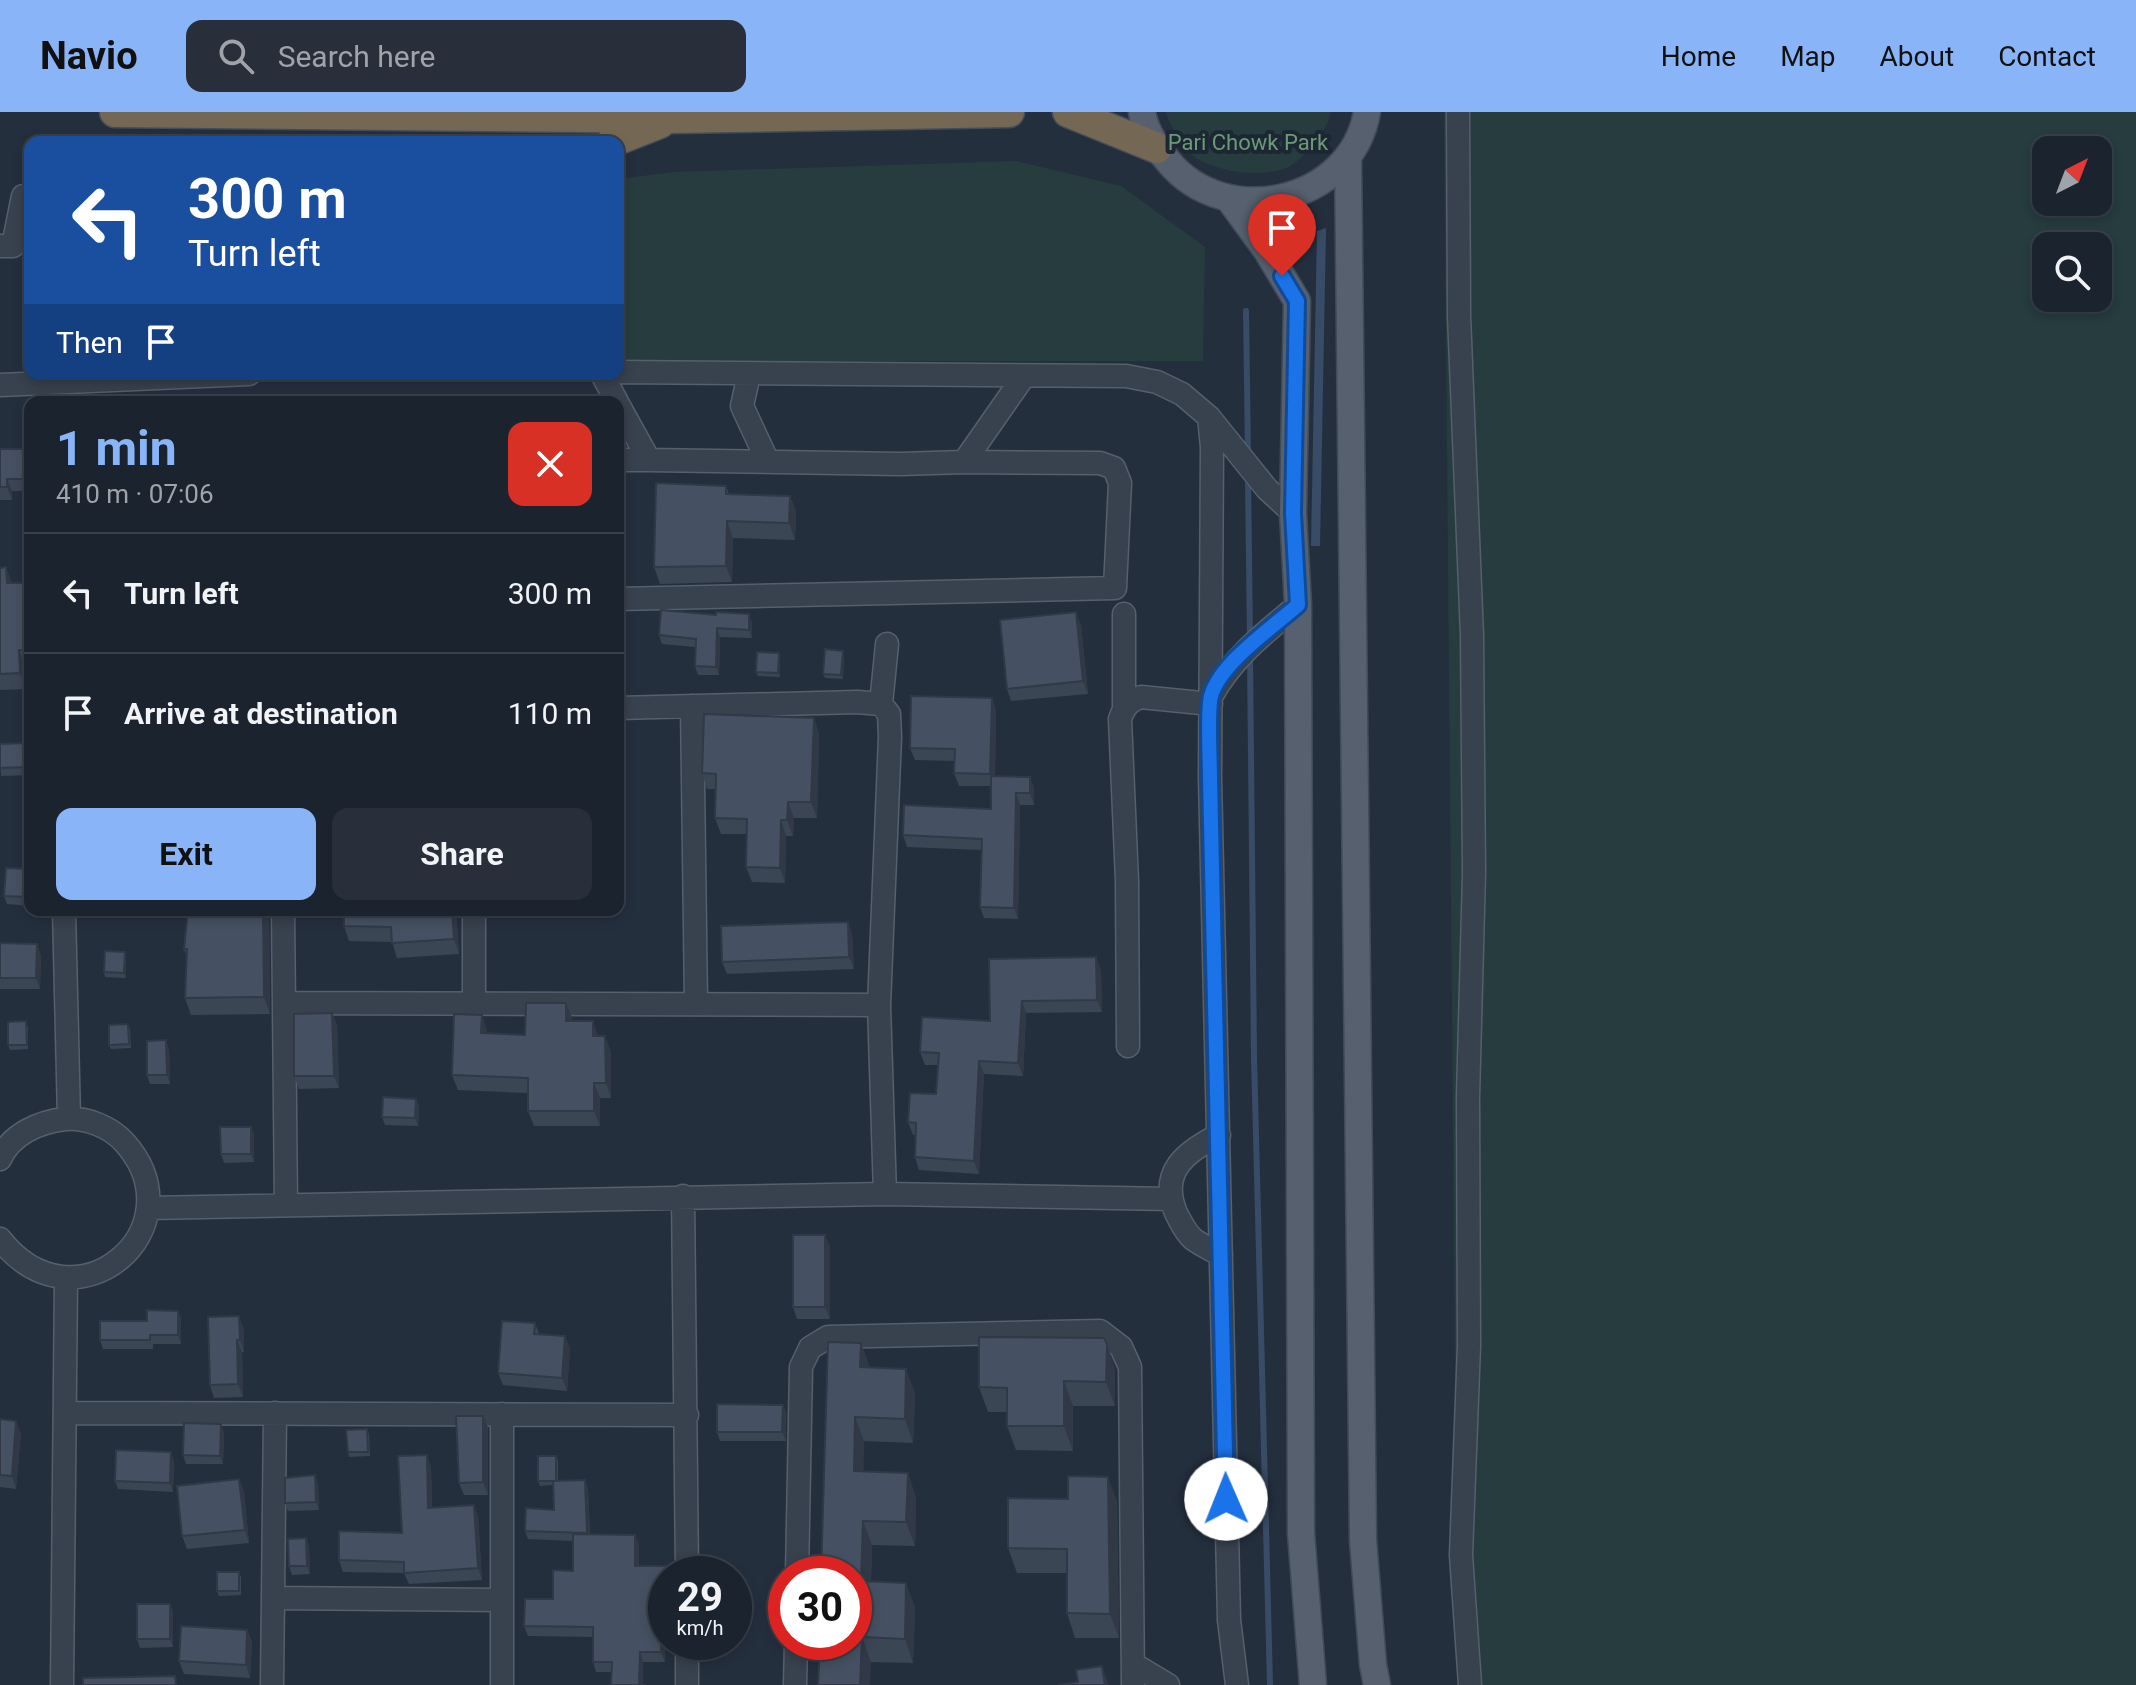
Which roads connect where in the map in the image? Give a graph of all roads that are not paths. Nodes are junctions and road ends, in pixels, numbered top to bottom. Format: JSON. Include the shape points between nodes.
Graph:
{"nodes":[{"id":1,"x":115,"y":112,"type":"edge"},
{"id":2,"x":1009,"y":112,"type":"edge"},
{"id":3,"x":1068,"y":112,"type":"edge"},
{"id":4,"x":1142,"y":112,"type":"edge"},
{"id":5,"x":1367,"y":112,"type":"edge"},
{"id":6,"x":1458,"y":112,"type":"edge"},
{"id":7,"x":673,"y":118,"type":"junction"},
{"id":8,"x":624,"y":137,"type":"edge"},
{"id":9,"x":1157,"y":148,"type":"junction"},
{"id":10,"x":1348,"y":156,"type":"junction"},
{"id":11,"x":24,"y":196,"type":"edge"},
{"id":12,"x":1229,"y":199,"type":"junction"},
{"id":13,"x":0,"y":246,"type":"edge"},
{"id":14,"x":624,"y":372,"type":"edge"},
{"id":15,"x":749,"y":374,"type":"junction"},
{"id":16,"x":1024,"y":376,"type":"junction"},
{"id":17,"x":184,"y":380,"type":"edge"},
{"id":18,"x":0,"y":385,"type":"edge"},
{"id":19,"x":53,"y":392,"type":"edge"},
{"id":20,"x":624,"y":414,"type":"edge"},
{"id":21,"x":1209,"y":417,"type":"junction"},
{"id":22,"x":624,"y":460,"type":"edge"},
{"id":23,"x":649,"y":460,"type":"junction"},
{"id":24,"x":768,"y":462,"type":"junction"},
{"id":25,"x":964,"y":462,"type":"junction"},
{"id":26,"x":1293,"y":513,"type":"junction"},
{"id":27,"x":624,"y":599,"type":"edge"},
{"id":28,"x":1298,"y":605,"type":"junction"},
{"id":29,"x":1124,"y":614,"type":"dead end"},
{"id":30,"x":887,"y":644,"type":"dead end"},
{"id":31,"x":1211,"y":700,"type":"junction"},
{"id":32,"x":881,"y":704,"type":"junction"},
{"id":33,"x":692,"y":706,"type":"junction"},
{"id":34,"x":624,"y":708,"type":"edge"},
{"id":35,"x":1124,"y":708,"type":"junction"},
{"id":36,"x":64,"y":916,"type":"edge"},
{"id":37,"x":283,"y":916,"type":"edge"},
{"id":38,"x":474,"y":916,"type":"edge"},
{"id":39,"x":284,"y":1003,"type":"junction"},
{"id":40,"x":474,"y":1003,"type":"junction"},
{"id":41,"x":696,"y":1004,"type":"junction"},
{"id":42,"x":879,"y":1005,"type":"junction"},
{"id":43,"x":1128,"y":1046,"type":"dead end"},
{"id":44,"x":69,"y":1118,"type":"junction"},
{"id":45,"x":1219,"y":1135,"type":"junction"},
{"id":46,"x":0,"y":1159,"type":"edge"},
{"id":47,"x":885,"y":1194,"type":"junction"},
{"id":48,"x":683,"y":1196,"type":"junction"},
{"id":49,"x":1171,"y":1199,"type":"junction"},
{"id":50,"x":286,"y":1205,"type":"junction"},
{"id":51,"x":148,"y":1208,"type":"junction"},
{"id":52,"x":0,"y":1239,"type":"edge"},
{"id":53,"x":1221,"y":1255,"type":"junction"},
{"id":54,"x":66,"y":1278,"type":"junction"},
{"id":55,"x":65,"y":1413,"type":"junction"},
{"id":56,"x":275,"y":1413,"type":"junction"},
{"id":57,"x":502,"y":1414,"type":"junction"},
{"id":58,"x":687,"y":1415,"type":"junction"},
{"id":59,"x":687,"y":1556,"type":"edge"},
{"id":60,"x":797,"y":1556,"type":"edge"},
{"id":61,"x":273,"y":1598,"type":"junction"},
{"id":62,"x":502,"y":1600,"type":"junction"},
{"id":63,"x":687,"y":1660,"type":"edge"},
{"id":64,"x":796,"y":1660,"type":"edge"},
{"id":65,"x":1133,"y":1674,"type":"edge"},
{"id":66,"x":1233,"y":1683,"type":"edge"},
{"id":67,"x":62,"y":1685,"type":"edge"},
{"id":68,"x":272,"y":1685,"type":"edge"},
{"id":69,"x":502,"y":1685,"type":"edge"},
{"id":70,"x":687,"y":1685,"type":"edge"},
{"id":71,"x":795,"y":1685,"type":"edge"},
{"id":72,"x":1168,"y":1685,"type":"edge"},
{"id":73,"x":1313,"y":1685,"type":"edge"},
{"id":74,"x":1377,"y":1685,"type":"edge"},
{"id":75,"x":1470,"y":1685,"type":"edge"}],
"edges":[{"from":1,"to":7,"type":"highway"},
{"from":2,"to":7,"type":"highway"},
{"from":3,"to":9,"type":"highway"},
{"from":4,"to":9,"type":"main road"},
{"from":5,"to":10,"type":"main road"},
{"from":6,"to":75,"type":"street","via":[[1474,873],[1469,1346],[1461,1555]]},
{"from":7,"to":8,"type":"highway"},
{"from":9,"to":12,"type":"main road","via":[[1200,189]]},
{"from":10,"to":12,"type":"main road","via":[[1324,180],[1295,196],[1262,202]]},
{"from":10,"to":74,"type":"main road","via":[[1363,1540]]},
{"from":11,"to":13,"type":"street","via":[[13,246]]},
{"from":12,"to":26,"type":"main road","via":[[1297,301]]},
{"from":14,"to":15,"type":"street"},
{"from":15,"to":16,"type":"street"},
{"from":15,"to":24,"type":"street","via":[[742,406]]},
{"from":16,"to":21,"type":"street","via":[[1126,376],[1157,382],[1182,394]]},
{"from":16,"to":25,"type":"street"},
{"from":17,"to":19,"type":"street"},
{"from":18,"to":19,"type":"street"},
{"from":20,"to":23,"type":"street"},
{"from":21,"to":26,"type":"street"},
{"from":21,"to":31,"type":"street"},
{"from":22,"to":23,"type":"street"},
{"from":23,"to":24,"type":"street"},
{"from":24,"to":25,"type":"street"},
{"from":25,"to":27,"type":"street","via":[[1100,463],[1114,468],[1120,483],[1115,588]]},
{"from":26,"to":28,"type":"main road"},
{"from":28,"to":31,"type":"street","via":[[1227,669]]},
{"from":28,"to":73,"type":"main road","via":[[1301,1533]]},
{"from":29,"to":35,"type":"street"},
{"from":30,"to":32,"type":"street"},
{"from":31,"to":35,"type":"street","via":[[1141,697]]},
{"from":31,"to":45,"type":"street"},
{"from":32,"to":33,"type":"street"},
{"from":32,"to":42,"type":"street","via":[[889,714],[890,737]]},
{"from":33,"to":34,"type":"street"},
{"from":33,"to":41,"type":"street"},
{"from":35,"to":43,"type":"street","via":[[1120,719]]},
{"from":36,"to":44,"type":"street"},
{"from":37,"to":39,"type":"street"},
{"from":38,"to":40,"type":"street"},
{"from":39,"to":40,"type":"street"},
{"from":39,"to":50,"type":"street"},
{"from":40,"to":41,"type":"street"},
{"from":41,"to":42,"type":"street"},
{"from":42,"to":47,"type":"street"},
{"from":44,"to":46,"type":"street","via":[[43,1122],[20,1135]]},
{"from":44,"to":51,"type":"street","via":[[95,1123],[118,1136],[136,1156],[147,1181]]},
{"from":45,"to":49,"type":"street","via":[[1182,1159],[1173,1172]]},
{"from":45,"to":53,"type":"street"},
{"from":47,"to":48,"type":"street"},
{"from":47,"to":49,"type":"street"},
{"from":48,"to":50,"type":"street"},
{"from":48,"to":58,"type":"street"},
{"from":49,"to":53,"type":"street","via":[[1192,1239]]},
{"from":50,"to":51,"type":"street"},
{"from":51,"to":54,"type":"street","via":[[129,1251],[90,1276]]},
{"from":52,"to":54,"type":"street","via":[[28,1267]]},
{"from":53,"to":66,"type":"street"},
{"from":54,"to":55,"type":"street"},
{"from":55,"to":56,"type":"street"},
{"from":55,"to":67,"type":"street"},
{"from":56,"to":57,"type":"street"},
{"from":56,"to":61,"type":"street"},
{"from":57,"to":58,"type":"street"},
{"from":57,"to":62,"type":"street"},
{"from":58,"to":59,"type":"street"},
{"from":60,"to":65,"type":"street","via":[[801,1367],[810,1348],[828,1337],[1100,1331],[1121,1347],[1130,1367]]},
{"from":61,"to":62,"type":"street"},
{"from":61,"to":68,"type":"street"},
{"from":62,"to":69,"type":"street"},
{"from":63,"to":70,"type":"street"},
{"from":64,"to":71,"type":"street"},
{"from":65,"to":72,"type":"street"}]}
